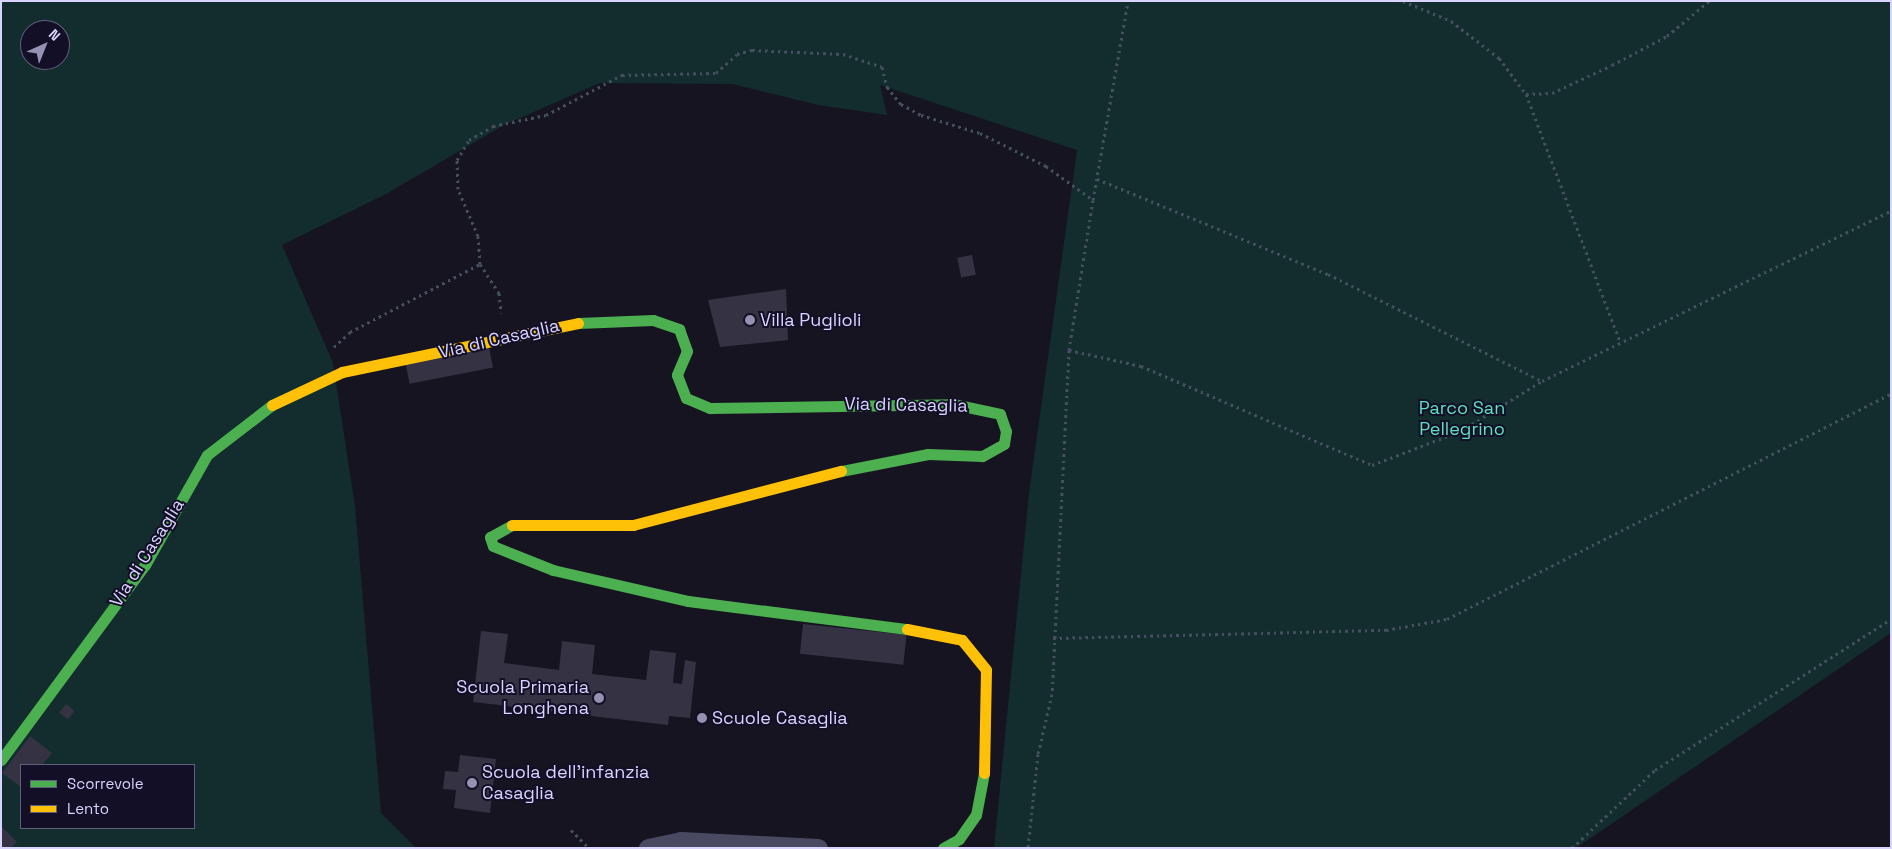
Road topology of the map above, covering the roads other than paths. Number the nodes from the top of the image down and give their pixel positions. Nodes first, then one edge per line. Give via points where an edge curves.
1 (1, 760) edge
2 (648, 848) edge
3 (818, 848) edge
4 (943, 848) edge

1 - 4 street, Via di Casaglia via 37,717 145,565 207,455 286,395 342,372 571,323 652,320 679,329 687,351 677,375 686,398 710,408 953,404 1000,414 1006,431 1004,444 982,456 928,454 835,472 633,525 514,525 498,529 490,537 493,546 553,570 688,601 874,622 962,640 986,670 984,788 970,823 959,839
2 - 3 street via 681,841

